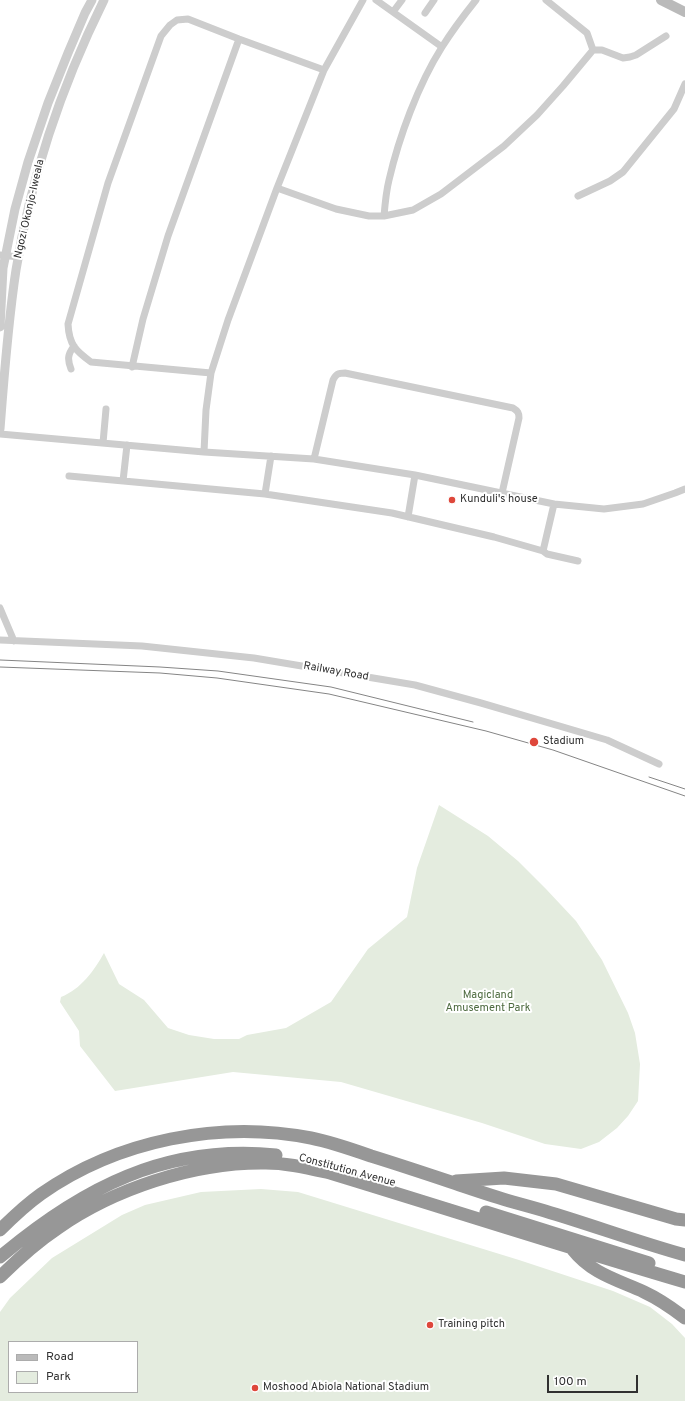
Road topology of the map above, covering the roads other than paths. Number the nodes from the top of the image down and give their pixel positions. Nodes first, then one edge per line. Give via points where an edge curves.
1 (92, 0) edge
2 (104, 0) edge
3 (363, 0) edge
4 (376, 0) edge
5 (402, 0) edge
6 (434, 0) edge
7 (476, 0) edge
8 (546, 0) edge
9 (661, 0) edge
10 (393, 12) junction
11 (685, 12) edge
12 (425, 13) dead end
13 (666, 36) dead end
14 (239, 39) junction
15 (442, 48) junction
16 (593, 50) junction
17 (324, 70) junction
18 (685, 84) edge
19 (276, 188) junction
20 (578, 196) dead end
21 (384, 216) junction
22 (3, 256) edge
23 (19, 257) junction
24 (1, 268) edge
25 (16, 269) junction
26 (0, 327) edge
27 (74, 346) junction
28 (132, 367) junction
29 (71, 369) dead end
30 (211, 373) junction
31 (106, 409) dead end
32 (0, 429) edge
33 (0, 434) edge
34 (103, 443) junction
35 (127, 445) junction
36 (204, 452) junction
37 (271, 456) junction
38 (314, 459) junction
39 (415, 475) junction
40 (69, 476) dead end
41 (123, 481) junction
42 (685, 489) edge
43 (502, 492) junction
44 (265, 494) junction
45 (554, 504) junction
46 (408, 518) junction
47 (543, 551) junction
48 (578, 561) dead end
49 (0, 608) edge
50 (0, 640) edge
51 (14, 641) junction
52 (659, 764) dead end
53 (160, 1164) junction
54 (226, 1164) junction
55 (451, 1182) junction
56 (85, 1210) junction
57 (685, 1220) edge
58 (42, 1225) junction
59 (0, 1230) edge
60 (540, 1234) junction
61 (568, 1244) junction
62 (685, 1255) edge
63 (1, 1257) edge
64 (685, 1274) edge
65 (0, 1277) edge
66 (685, 1282) edge
67 (685, 1318) edge

1 - 22 street, Ngozi Okonjo-Iweala via 70,46 48,103 28,162
2 - 23 street, Ngozi Okonjo-Iweala via 90,26 52,124 27,214
3 - 17 street
4 - 10 street
5 - 10 street
6 - 12 street
7 - 15 street
8 - 16 street via 587,33
9 - 11 main road
10 - 15 street
13 - 16 street via 630,57 623,58 602,50
14 - 17 street
14 - 27 street via 188,19 177,20 161,36 108,183 84,265 68,324 68,333
14 - 28 street via 168,236 143,319
15 - 21 street via 429,70 399,145 389,182
16 - 21 street via 537,115 493,155 426,204 414,210
17 - 19 street
18 - 20 street via 674,109 623,172
19 - 21 street via 336,209 369,216
19 - 30 street
22 - 23 street
22 - 24 street, Ngozi Okonjo-Iweala
23 - 25 street, Ngozi Okonjo-Iweala
24 - 25 street
24 - 26 street, Ngozi Okonjo-Iweala
25 - 32 street, Ngozi Okonjo-Iweala
27 - 28 street via 77,352 91,362
27 - 29 street via 68,354
28 - 30 street
30 - 36 street
31 - 34 street
33 - 34 street
34 - 35 street
35 - 36 street
35 - 41 street
36 - 37 street
37 - 38 street
37 - 44 street
38 - 39 street
38 - 43 street via 333,380 335,375 345,373 518,411 519,418
39 - 43 street
39 - 46 street
40 - 41 street
41 - 44 street
42 - 45 street via 643,504 604,509
43 - 45 street
44 - 46 street via 392,513
45 - 47 street
46 - 47 street
47 - 48 street
49 - 51 street
50 - 51 street, Railway Road
51 - 52 street, Railway Road via 142,646 254,658 415,685 592,735
53 - 54 highway
53 - 58 highway, Constitution Avenue via 92,1192
53 - 60 highway, Constitution Avenue via 226,1153 292,1157 373,1177
54 - 56 highway via 178,1174
54 - 60 highway via 263,1162 330,1173
55 - 57 highway via 504,1178 556,1184
55 - 59 highway, Constitution Avenue via 311,1138 245,1132 208,1133 132,1149 100,1161 69,1176 41,1194
55 - 62 highway, Constitution Avenue
56 - 58 highway
56 - 65 highway via 22,1255
58 - 63 highway, Constitution Avenue
60 - 61 highway, Constitution Avenue
61 - 64 highway, Constitution Avenue
61 - 66 highway
61 - 67 highway via 596,1271 654,1297

